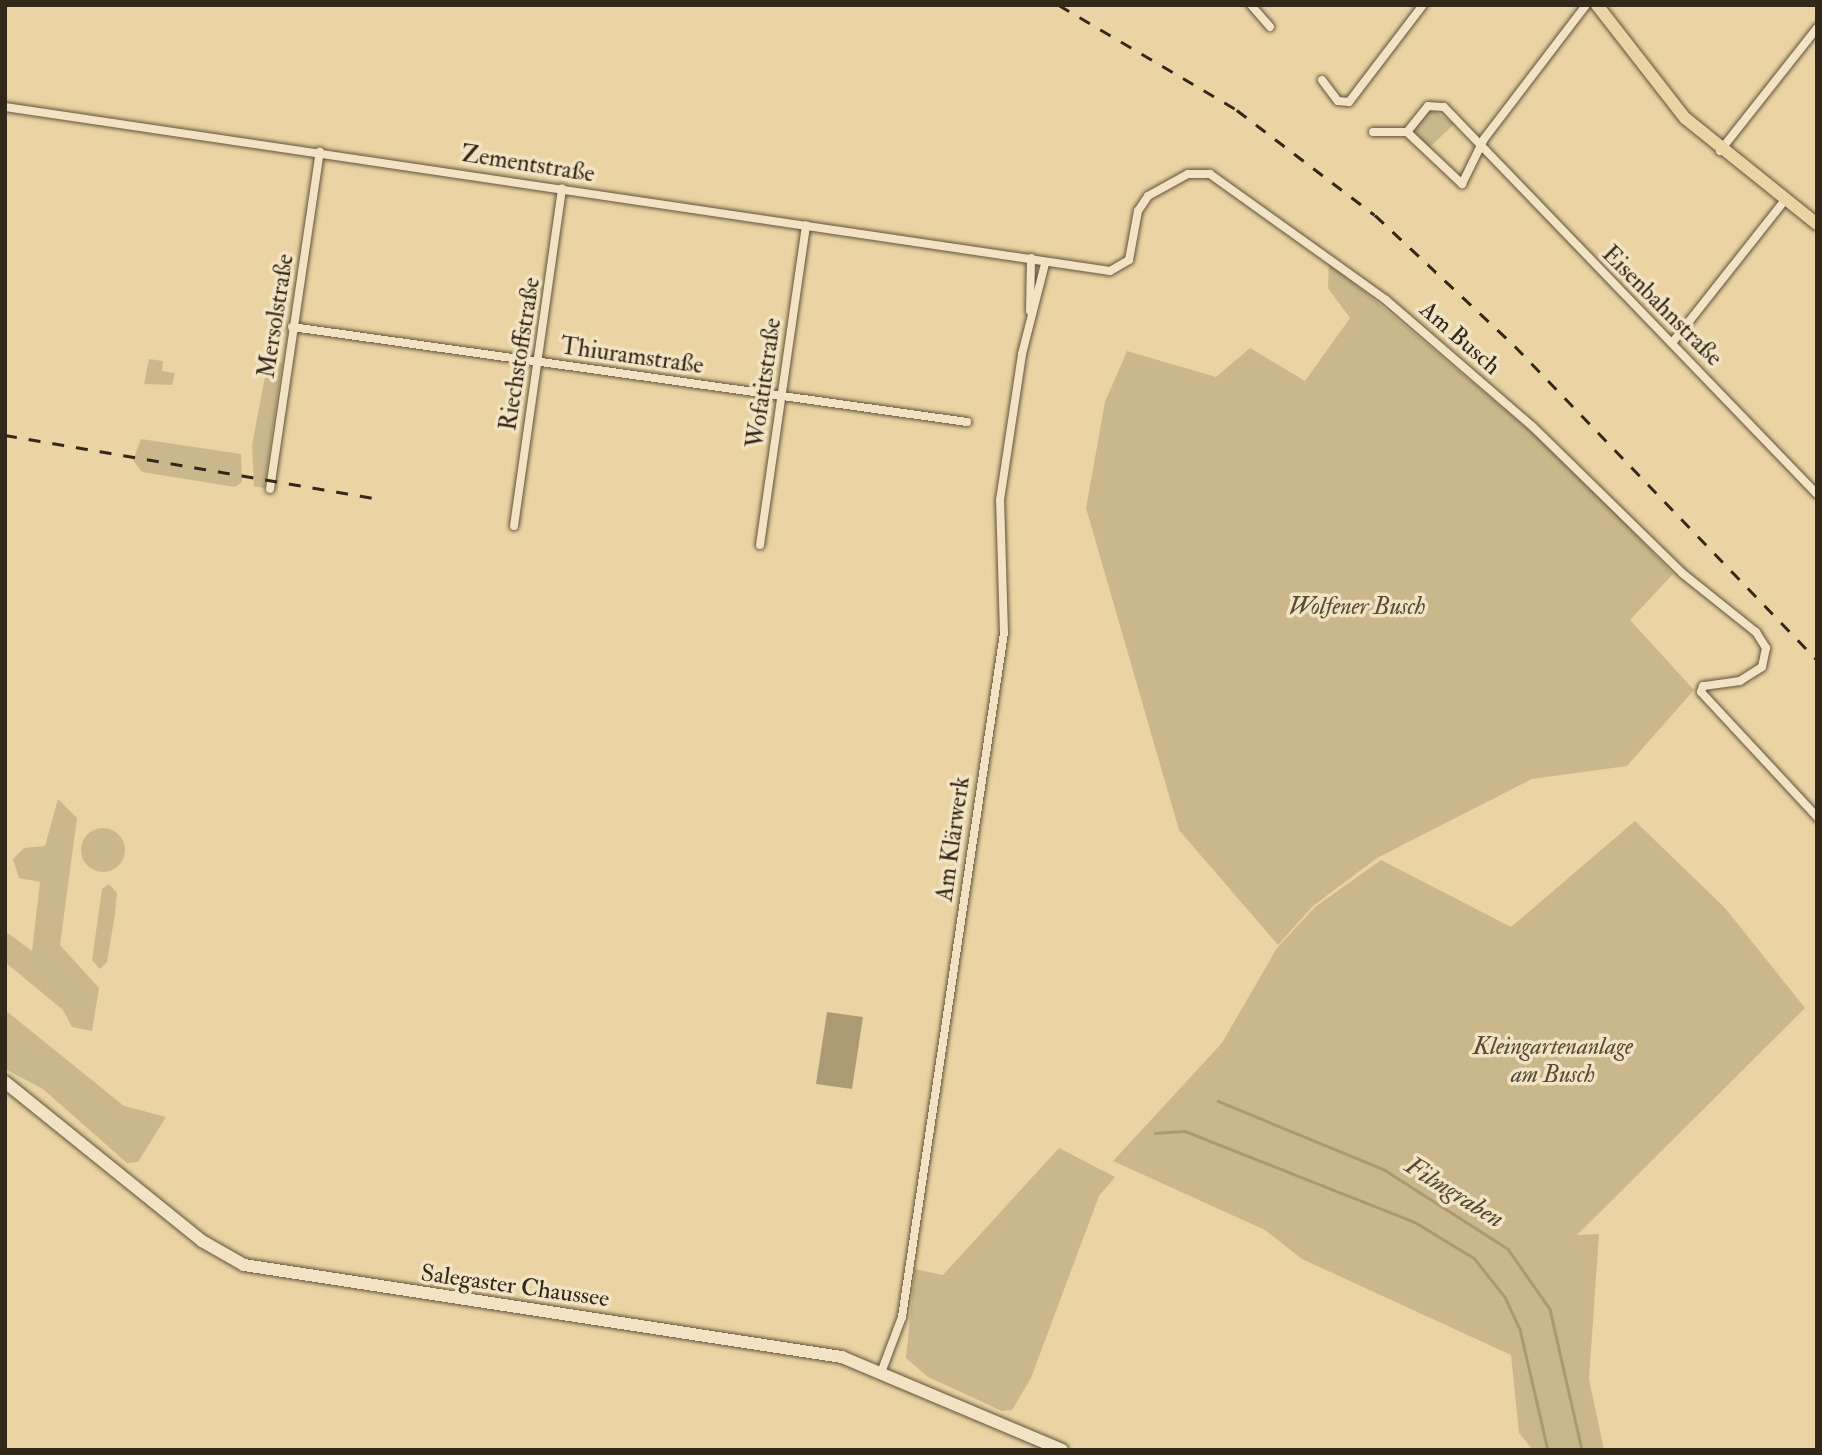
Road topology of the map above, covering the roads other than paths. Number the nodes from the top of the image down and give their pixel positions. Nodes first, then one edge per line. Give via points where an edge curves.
1 (1251, 5) edge
2 (1423, 5) edge
3 (1586, 5) edge
4 (1597, 5) edge
5 (1270, 27) dead end
6 (1817, 28) edge
7 (1322, 80) dead end
8 (5, 107) edge
9 (1373, 132) dead end
10 (1407, 132) junction
11 (1480, 146) junction
12 (1720, 151) junction
13 (320, 152) junction
14 (562, 188) junction
15 (1784, 201) junction
16 (1817, 224) edge
17 (806, 225) junction
18 (1031, 258) junction
19 (1045, 264) junction
20 (1030, 311) junction
21 (292, 327) junction
22 (1672, 343) junction
23 (539, 362) junction
24 (782, 396) junction
25 (967, 422) dead end
26 (270, 488) dead end
27 (1817, 494) edge
28 (514, 526) dead end
29 (760, 545) dead end
30 (1817, 817) edge
31 (5, 1082) edge
32 (882, 1370) junction
33 (1062, 1450) edge

1 - 5 street
2 - 7 street via 1353,98 1341,102
3 - 11 street
4 - 12 main road via 1657,87
6 - 12 street
8 - 13 street, Zementstraße
9 - 10 street
10 - 11 street, Eisenbahnstraße via 1428,106 1439,104
10 - 11 street via 1462,184
11 - 22 street, Eisenbahnstraße
12 - 15 main road
13 - 14 street, Zementstraße
13 - 21 street, Mersolstraße
14 - 17 street, Zementstraße
14 - 23 street, Riechstoffstraße
15 - 16 main road
15 - 22 street
17 - 18 street, Zementstraße
17 - 24 street, Wofatitstraße
18 - 19 street, Zementstraße
18 - 20 street, Am Klärwerk
19 - 20 street, Am Klärwerk
19 - 30 street, Am Busch via 1124,268 1144,201 1194,173 1210,174 1260,205 1386,300 1532,426 1682,573 1756,632 1766,648 1762,667 1740,681 1701,689
20 - 32 street, Am Klärwerk via 999,509 1006,620 902,1317
21 - 23 street, Thiuramstraße
21 - 26 street, Mersolstraße
22 - 27 street, Eisenbahnstraße
23 - 24 street, Thiuramstraße
23 - 28 street, Riechstoffstraße
24 - 25 street, Thiuramstraße
24 - 29 street, Wofatitstraße
31 - 32 main road, Salegaster Chaussee via 202,1241 252,1267 814,1352
32 - 33 main road, Salegaster Chaussee

